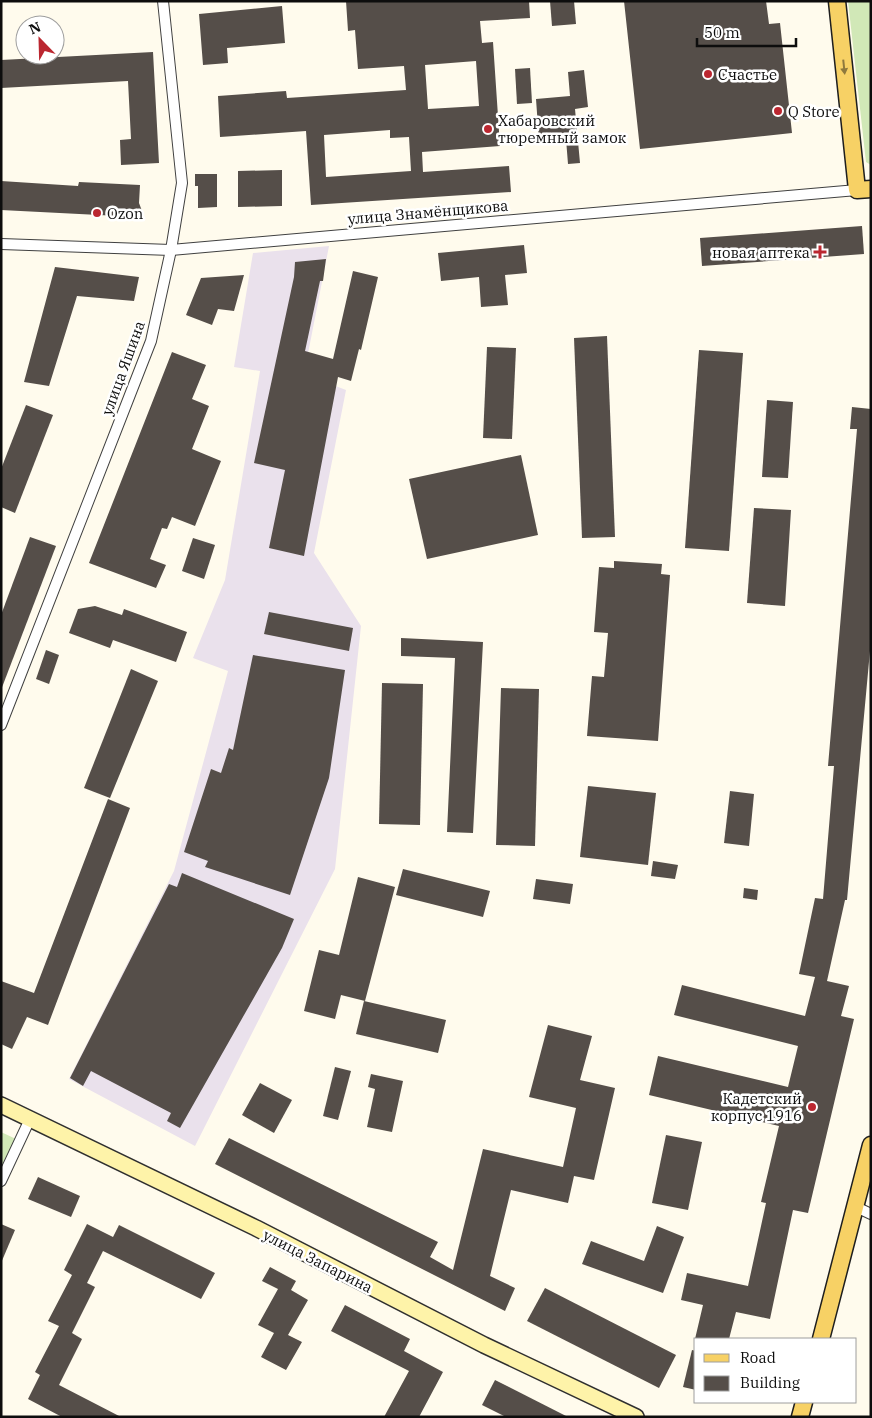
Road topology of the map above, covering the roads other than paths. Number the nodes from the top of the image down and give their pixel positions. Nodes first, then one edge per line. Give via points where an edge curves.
1 (163, 1) edge
2 (837, 1) edge
3 (864, 189) edge
4 (1, 244) edge
5 (171, 250) junction
6 (1, 725) edge
7 (1, 1105) edge
8 (30, 1119) junction
9 (871, 1145) edge
10 (1, 1181) edge
11 (863, 1210) edge
12 (821, 1338) edge
13 (804, 1403) edge
14 (636, 1417) edge
15 (800, 1417) edge

1 - 5 street, улица Яшина via 182,183
2 -> 3 main road
3 - 5 street, улица Знамёнщикова
4 - 5 street, улица Знамёнщикова
5 - 6 street, улица Яшина via 151,341
7 - 8 street, улица Запарина
8 - 10 street
8 - 14 street, улица Запарина
9 - 11 main road
11 - 12 main road
13 - 15 main road

